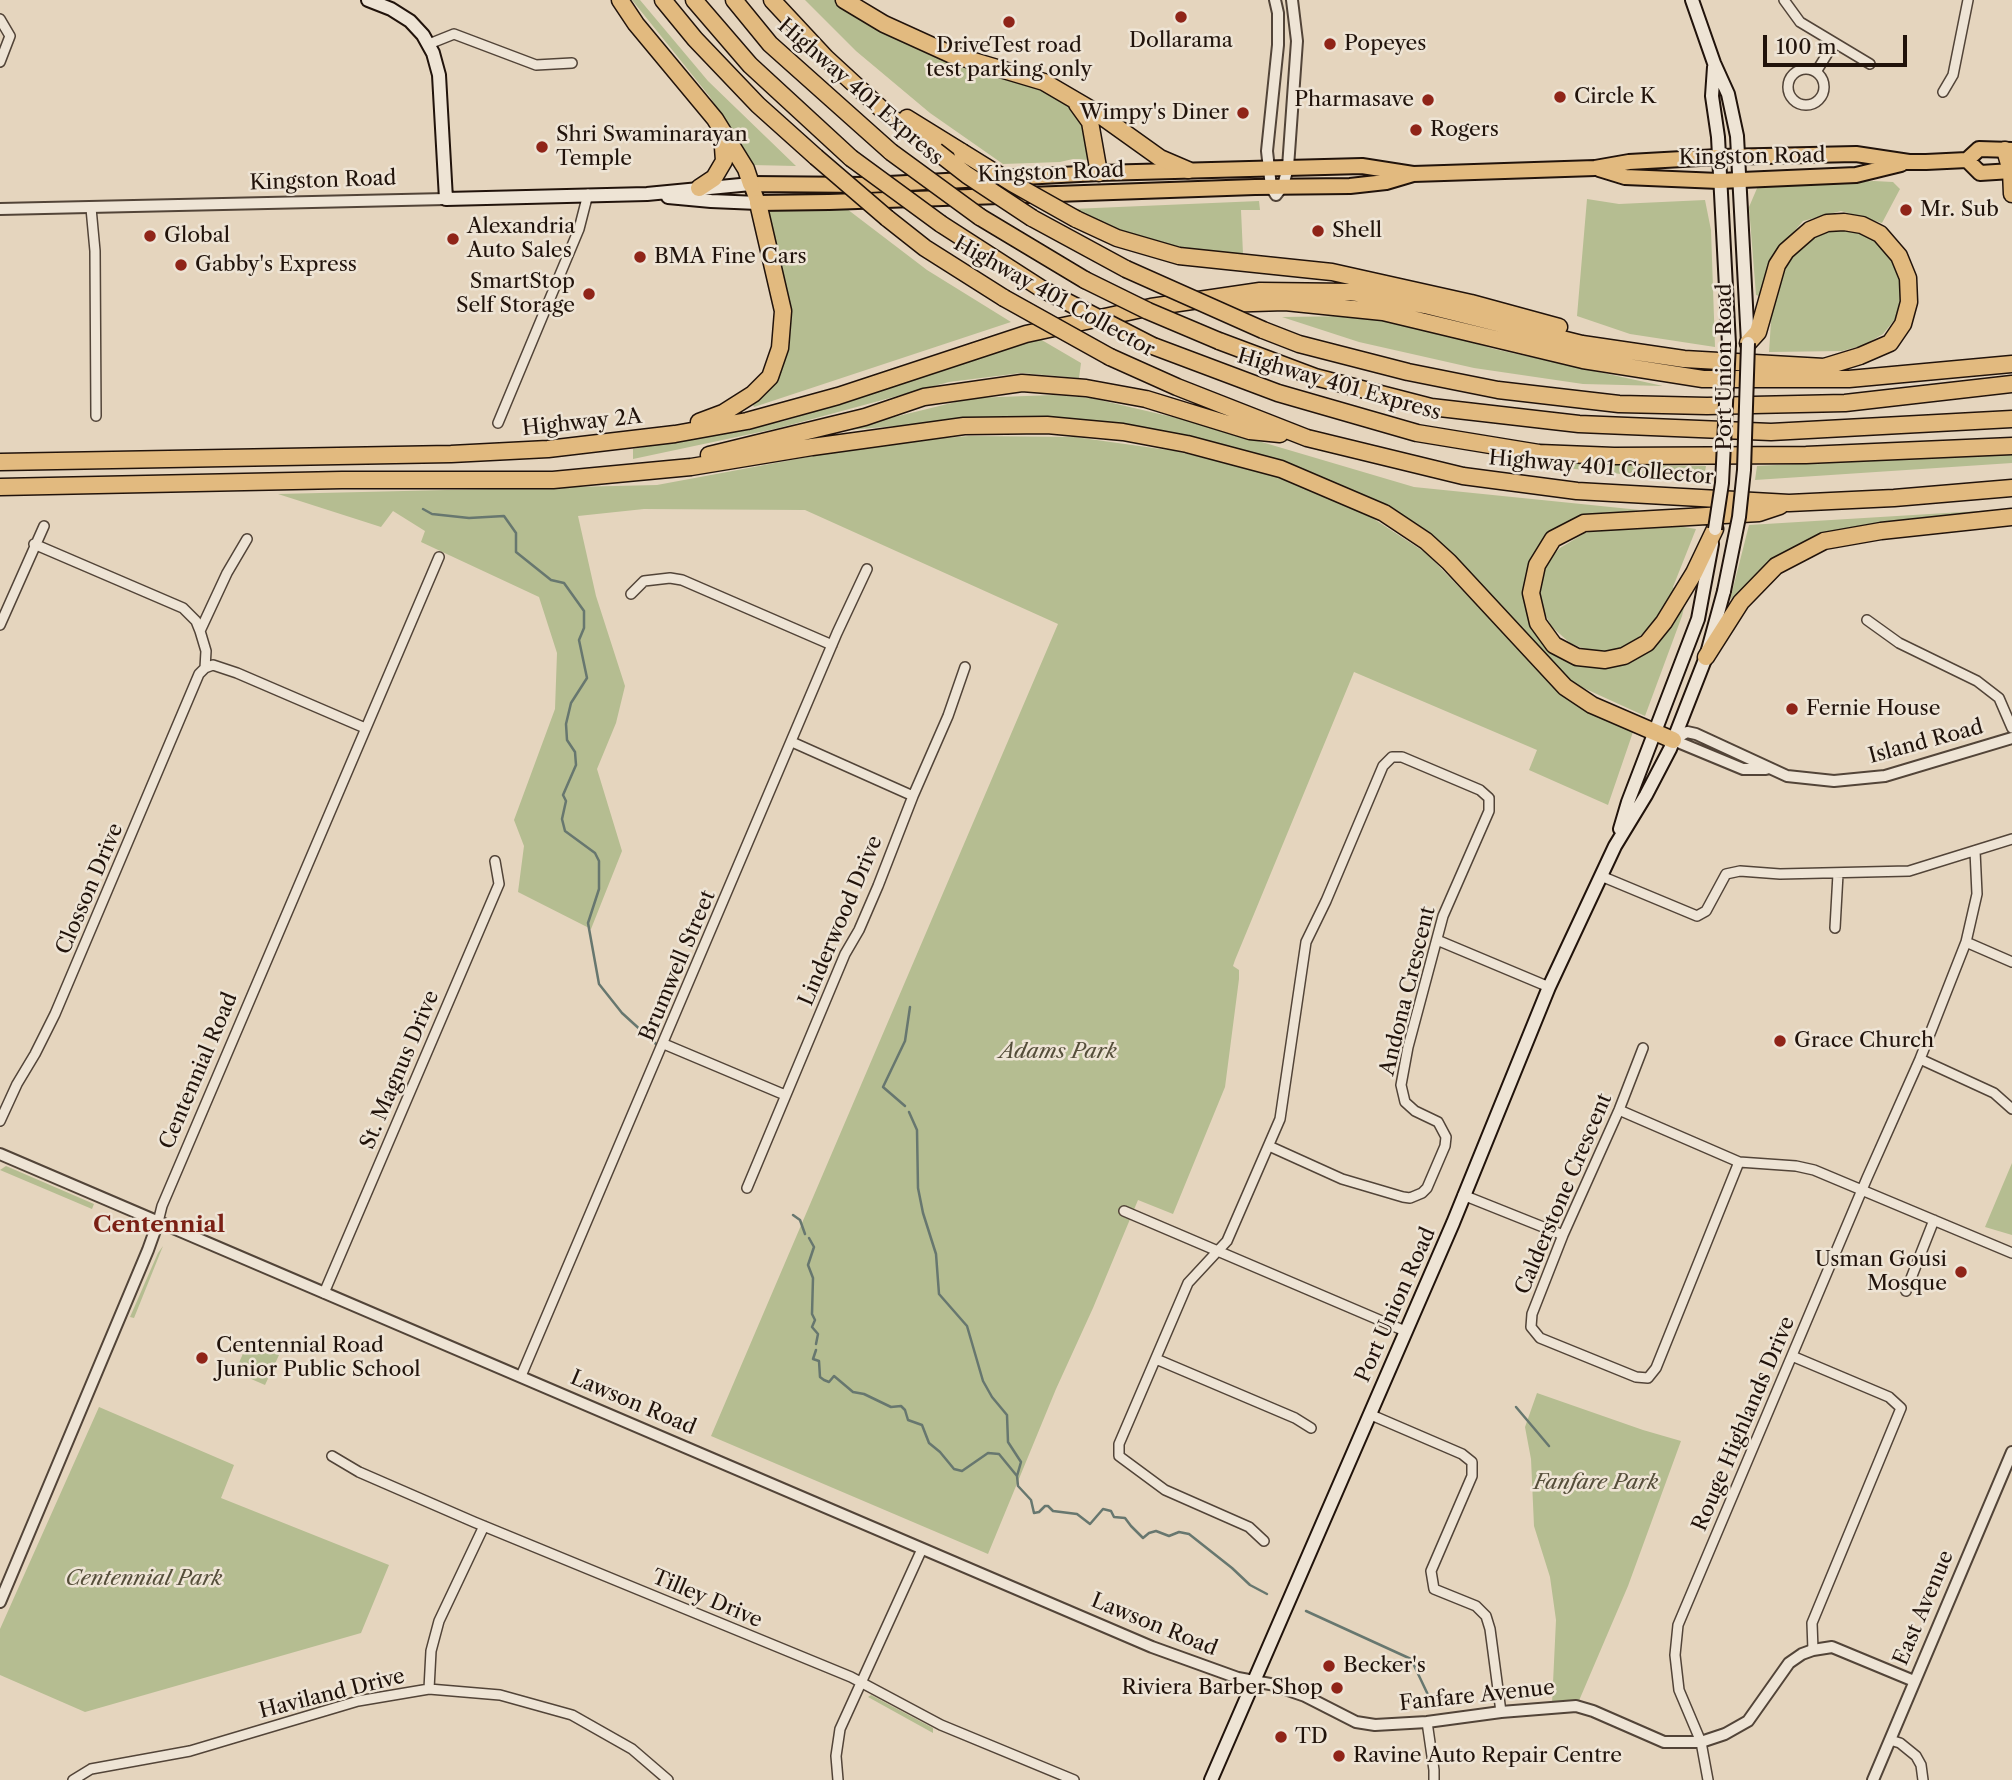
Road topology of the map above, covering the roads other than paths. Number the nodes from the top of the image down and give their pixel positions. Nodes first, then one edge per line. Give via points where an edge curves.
1 (368, 0) edge
2 (620, 0) edge
3 (663, 0) edge
4 (694, 0) edge
5 (734, 0) edge
6 (772, 0) edge
7 (844, 0) edge
8 (1275, 0) edge
9 (1292, 0) edge
10 (1692, 0) edge
11 (1784, 0) edge
12 (1968, 0) edge
13 (0, 19) edge
14 (1834, 43) junction
15 (429, 44) junction
16 (826, 58) junction
17 (0, 62) edge
18 (572, 63) dead end
19 (1714, 63) junction
20 (1870, 64) dead end
21 (1816, 72) junction
22 (1942, 92) dead end
23 (1073, 99) junction
24 (715, 119) junction
25 (2009, 150) edge
26 (1738, 156) junction
27 (1718, 157) junction
28 (1967, 160) junction
29 (1909, 162) junction
30 (1288, 167) junction
31 (1268, 168) junction
32 (1595, 168) junction
33 (1188, 170) junction
34 (2012, 171) edge
35 (1099, 173) junction
36 (1413, 174) junction
37 (1738, 180) junction
38 (1719, 181) junction
39 (751, 184) junction
40 (1277, 186) junction
41 (699, 188) junction
42 (1101, 193) junction
43 (588, 194) junction
44 (647, 194) junction
45 (2012, 194) edge
46 (446, 199) junction
47 (758, 203) junction
48 (91, 208) junction
49 (0, 209) edge
50 (1151, 307) junction
51 (1748, 344) junction
52 (1684, 359) junction
53 (2012, 363) edge
54 (2012, 384) edge
55 (96, 416) dead end
56 (2012, 419) edge
57 (498, 423) dead end
58 (643, 438) junction
59 (1307, 438) junction
60 (2012, 446) edge
61 (0, 462) edge
62 (553, 480) junction
63 (0, 487) edge
64 (2012, 488) edge
65 (1789, 503) junction
66 (2012, 517) edge
67 (44, 526) dead end
68 (1715, 529) junction
69 (247, 538) dead end
70 (34, 544) junction
71 (439, 557) dead end
72 (867, 569) dead end
73 (631, 594) dead end
74 (1867, 620) dead end
75 (0, 625) edge
76 (200, 631) junction
77 (832, 645) junction
78 (1706, 657) junction
79 (965, 667) dead end
80 (205, 668) junction
81 (365, 728) junction
82 (2012, 728) edge
83 (1655, 734) junction
84 (2012, 738) edge
85 (1674, 740) junction
86 (792, 742) junction
87 (913, 796) junction
88 (2012, 839) edge
89 (1615, 846) junction
90 (1975, 851) junction
91 (495, 860) dead end
92 (1838, 874) junction
93 (1601, 876) junction
94 (1835, 928) dead end
95 (1437, 940) junction
96 (1966, 942) junction
97 (2012, 962) edge
98 (1549, 987) junction
99 (664, 1044) junction
100 (1643, 1048) dead end
101 (1920, 1059) junction
102 (785, 1095) junction
103 (2012, 1109) edge
104 (1619, 1110) junction
105 (0, 1121) edge
106 (1269, 1146) junction
107 (0, 1154) edge
108 (1739, 1161) junction
109 (747, 1188) dead end
110 (1862, 1190) junction
111 (1463, 1195) junction
112 (1124, 1211) dead end
113 (1934, 1220) junction
114 (158, 1222) junction
115 (1563, 1236) junction
116 (1218, 1251) junction
117 (2012, 1253) edge
118 (1906, 1291) dead end
119 (324, 1293) junction
120 (1405, 1331) junction
121 (1792, 1356) junction
122 (1156, 1359) junction
123 (521, 1376) junction
124 (1369, 1414) junction
125 (1311, 1428) dead end
126 (2012, 1452) edge
127 (332, 1456) dead end
128 (484, 1526) junction
129 (1264, 1541) dead end
130 (922, 1549) junction
131 (0, 1602) edge
132 (1813, 1650) junction
133 (1253, 1680) junction
134 (1914, 1681) junction
135 (861, 1682) junction
136 (429, 1689) junction
137 (1501, 1712) junction
138 (1427, 1722) junction
139 (1890, 1740) junction
140 (1700, 1742) junction
141 (73, 1780) edge
142 (668, 1780) edge
143 (838, 1780) edge
144 (1074, 1780) edge
145 (1210, 1780) edge
146 (1434, 1780) edge
147 (1708, 1780) edge
148 (1873, 1780) edge
149 (1923, 1780) edge

1 - 15 main road via 401,15
2 - 24 highway
3 - 59 highway, Highway 401 Collector, bridge via 758,105 925,248 1111,357
4 - 60 highway, Highway 401 Express, bridge via 750,65 852,158 941,224 1042,289 1153,346 1278,393 1404,429 1539,453 1806,456
5 - 56 highway, Highway 401 Express, bridge via 770,44 891,152 980,217 1085,281 1219,341 1315,377 1431,407 1579,424 1770,432
6 - 16 highway
7 - 23 highway via 950,54 1044,82
8 - 31 street via 1278,44
9 - 30 street via 1297,41
10 - 19 main road, Port Union Road
11 - 14 street via 1800,22
12 - 22 street via 1953,75
13 - 17 street via 10,36
14 - 20 street
14 - 21 street
15 - 18 street via 454,34 536,65
15 - 46 main road via 439,75
16 - 52 highway, bridge via 901,114 1012,183 1117,237 1179,256 1332,272
16 - 54 highway, bridge via 888,115 1032,218 1126,269 1299,344 1498,390 1619,404 1845,403
19 - 26 main road, Port Union Road via 1728,94
19 - 27 main road, Port Union Road
21 - 21 street via 1805,69 1790,78 1788,90 1799,104 1810,105 1820,99 1824,88
23 - 33 highway via 1160,158
23 - 35 highway via 1090,122
24 - 39 highway
24 - 41 highway via 724,161 714,178
25 - 28 main road, Kingston Road via 1979,149
25 - 34 highway
26 - 27 main road, Kingston Road
26 - 29 main road, Kingston Road via 1856,154
26 - 37 main road, Port Union Road
27 - 32 main road, Kingston Road
27 - 38 main road, Port Union Road
28 - 29 main road, Kingston Road
28 - 34 main road, Kingston Road via 1980,173
29 - 37 main road, Kingston Road via 1856,175
30 - 31 main road, Kingston Road
30 - 36 main road, Kingston Road via 1362,166
30 - 40 street
31 - 33 main road, Kingston Road
31 - 40 street
32 - 36 main road, Kingston Road
32 - 38 main road, Kingston Road via 1625,177
33 - 35 main road, Kingston Road
34 - 45 highway
35 - 39 main road, Kingston Road via 869,185
35 - 42 main road
36 - 40 main road, Kingston Road via 1350,186
37 - 38 main road, Kingston Road
37 - 51 main road, Port Union Road
38 - 68 main road, Port Union Road, bridge via 1728,344 1722,483
39 - 41 main road, Kingston Road
39 - 47 main road
40 - 42 main road, Kingston Road
41 - 44 main road, Kingston Road
42 - 47 main road, Kingston Road
43 - 44 main road, Kingston Road
43 - 46 main road, Kingston Road
43 - 57 street via 579,229
44 - 47 main road, Kingston Road
46 - 48 street, Kingston Road
47 - 58 highway via 783,311 780,348 770,377 723,413
48 - 49 street, Kingston Road
48 - 55 street
50 - 52 highway via 1260,291 1352,292 1582,344
50 - 53 highway via 1285,302 1383,312 1583,360 1703,379 1849,379
50 - 58 highway, Highway 2A via 1026,334 747,421
51 - 52 highway via 1758,332 1777,265 1810,230 1836,223 1862,225 1880,234 1899,256 1908,278 1909,302 1903,324 1890,343 1824,367
51 - 78 main road, Port Union Road, bridge via 1739,517
58 - 61 highway, Highway 2A via 451,454
59 - 62 highway via 1250,431 1146,399 1022,383 924,397 681,462
59 - 65 highway, Highway 401 Collector via 1501,481 1577,491
62 - 63 highway
62 - 83 highway via 691,467 964,426 1047,425 1187,444 1281,469 1384,513 1449,562 1565,687
64 - 65 highway, Highway 401 Collector
65 - 68 highway via 1759,513 1584,523 1553,539 1537,565 1531,593 1538,623 1554,645 1577,657 1605,660 1624,656 1647,643 1675,607
66 - 78 highway via 1824,541 1776,566 1741,602
67 - 70 street
68 - 83 main road, Port Union Road via 1698,619
69 - 76 street
70 - 75 street
70 - 76 street via 183,608
71 - 81 street, Centennial Road
72 - 77 street, Brumwell Street
73 - 77 street via 644,581 682,580
74 - 82 street, Island Road via 1899,643 1977,681 1999,698
76 - 80 street
77 - 86 street, Brumwell Street
78 - 85 main road, Port Union Road
79 - 87 street, Linderwood Drive
80 - 81 street via 213,665 237,673
80 - 105 street, Closson Drive via 55,1014
81 - 114 street, Centennial Road
83 - 85 highway
83 - 89 main road, Port Union Road
84 - 85 street, Island Road via 1885,776 1834,781 1743,769
85 - 89 main road, Port Union Road
86 - 87 street
86 - 99 street, Brumwell Street
87 - 102 street, Linderwood Drive
88 - 90 street
89 - 93 main road, Port Union Road
90 - 92 street via 1909,871
90 - 96 street, Rouge Highlands Drive via 1977,894
91 - 119 street, St. Magnus Drive via 499,884
92 - 93 street via 1726,874 1706,911 1697,916
92 - 94 street
93 - 98 main road, Port Union Road
95 - 98 street
95 - 106 street, Andona Crescent via 1401,1086 1405,1102 1438,1122 1446,1137 1427,1188 1403,1197 1342,1179
95 - 106 street, Andona Crescent via 1489,811 1489,798 1402,757 1392,757 1383,766 1306,942 1282,1114
96 - 97 street
96 - 101 street, Rouge Highlands Drive
98 - 111 main road, Port Union Road
99 - 102 street
99 - 123 street, Brumwell Street
100 - 104 street, Calderstone Crescent
101 - 103 street via 1994,1093
101 - 110 street, Rouge Highlands Drive
102 - 109 street, Linderwood Drive
104 - 108 street
104 - 115 street, Calderstone Crescent
106 - 116 street, Andona Crescent via 1227,1241
107 - 114 street, Lawson Road
108 - 110 street via 1814,1170
108 - 115 street, Calderstone Crescent via 1648,1378 1540,1338 1531,1327
110 - 113 street
110 - 121 street, Rouge Highlands Drive
111 - 115 street
111 - 120 main road, Port Union Road
112 - 116 street
113 - 117 street
113 - 118 street
114 - 119 street, Lawson Road
114 - 131 street, Centennial Road
116 - 120 street
116 - 122 street, Andona Crescent via 1188,1283
119 - 123 street, Lawson Road
120 - 124 main road, Port Union Road
121 - 132 street via 1889,1397 1901,1408 1812,1623
121 - 140 street, Rouge Highlands Drive via 1678,1625 1679,1690
122 - 125 street
122 - 129 street, Andona Crescent via 1119,1444 1119,1456 1165,1490 1250,1527
123 - 130 street, Lawson Road
124 - 133 main road, Port Union Road
124 - 137 street via 1472,1462 1472,1476 1430,1571 1434,1589 1476,1606 1486,1616
126 - 134 street, East Avenue
127 - 128 street, Tilley Drive
128 - 135 street, Tilley Drive
128 - 136 street via 439,1621 431,1651
130 - 133 street, Lawson Road via 1152,1647
130 - 135 street
132 - 134 street via 1832,1647
132 - 140 street, Fanfare Avenue via 1789,1663 1748,1721
133 - 138 street, Fanfare Avenue via 1305,1696 1356,1722
133 - 145 main road, Port Union Road
134 - 139 street, East Avenue
135 - 143 street via 838,1738
135 - 144 street, Tilley Drive via 942,1726
136 - 141 street, Haviland Drive via 359,1701 190,1751 91,1769
136 - 142 street, Haviland Drive via 500,1695 572,1715 632,1749
137 - 138 street, Fanfare Avenue
137 - 140 street, Fanfare Avenue via 1576,1706 1664,1742
138 - 146 street
139 - 148 street, East Avenue
139 - 149 street via 1916,1756
140 - 147 street, Rouge Highlands Drive

